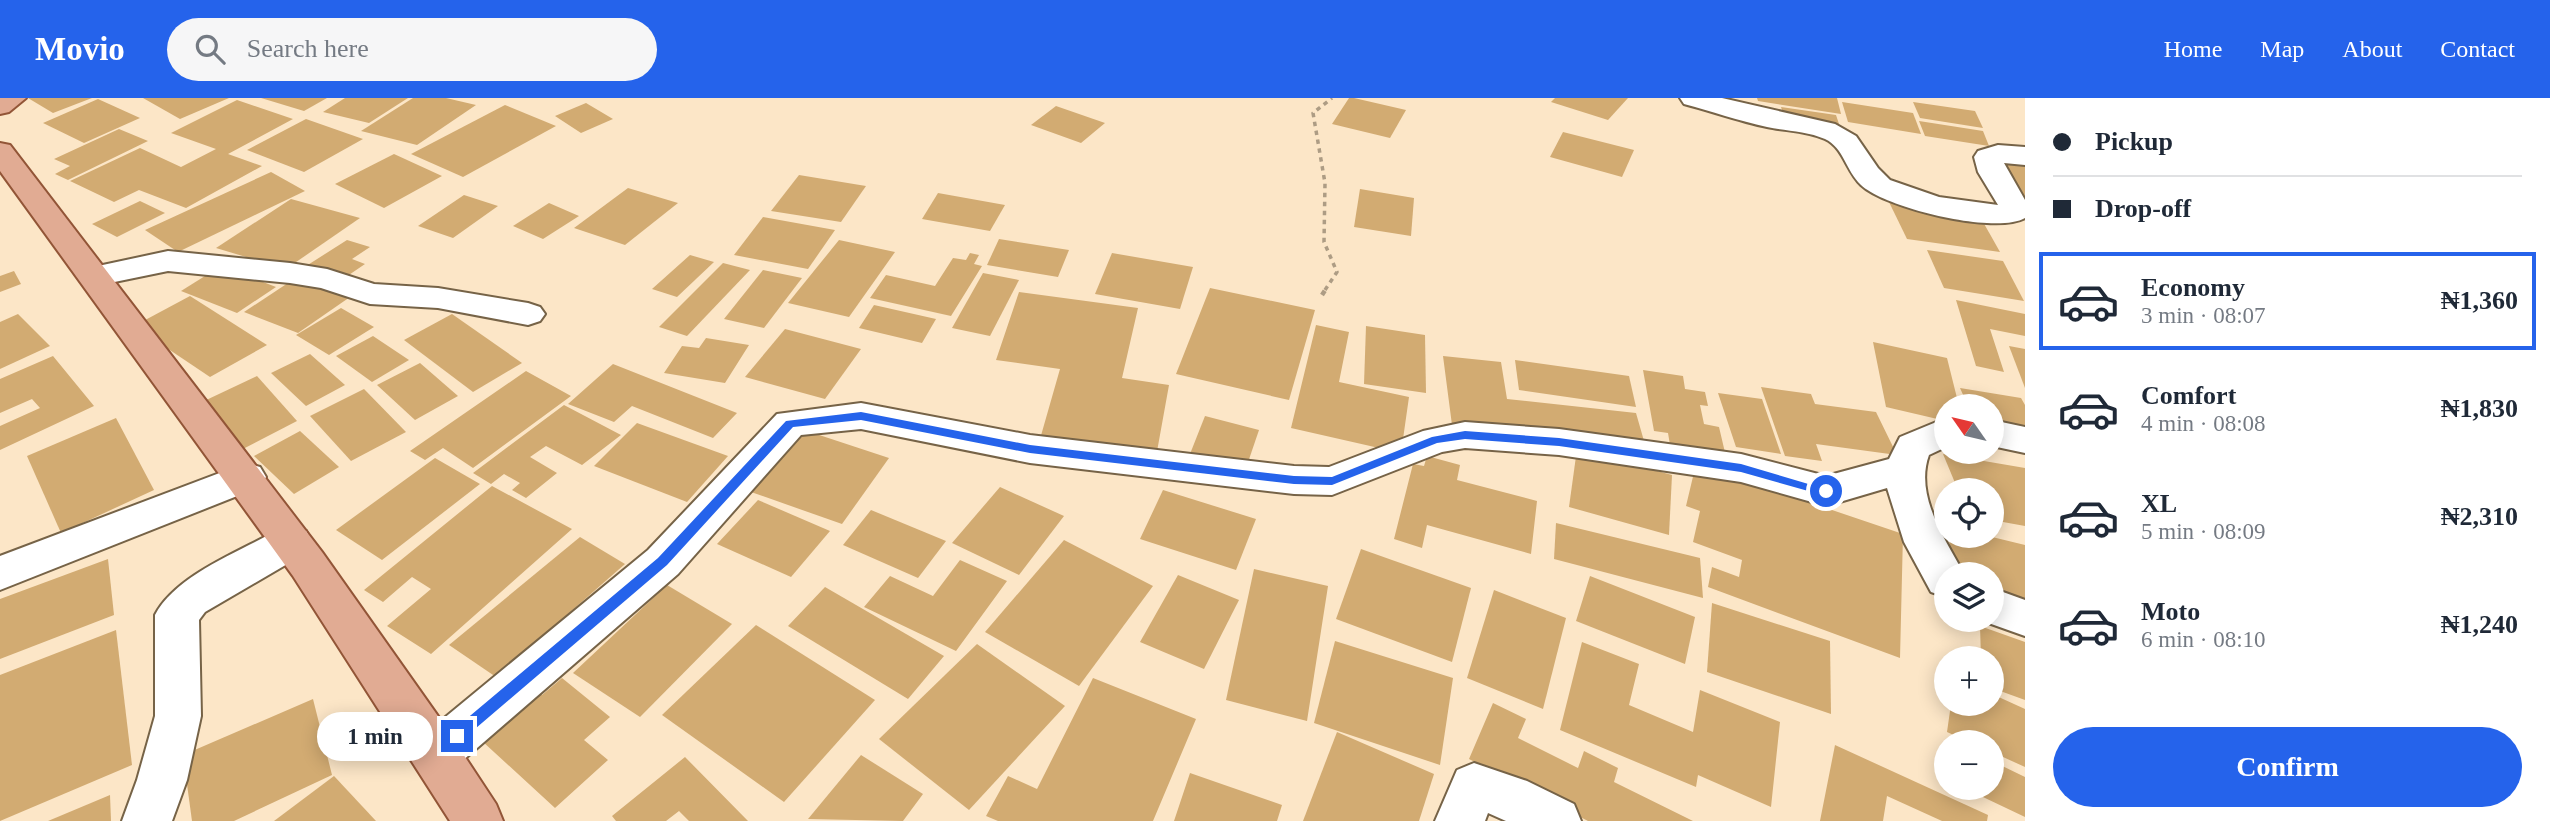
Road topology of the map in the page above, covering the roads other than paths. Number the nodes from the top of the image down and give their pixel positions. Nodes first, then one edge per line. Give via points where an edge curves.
1 (13, 98) edge
2 (1693, 98) edge
3 (0, 106) edge
4 (0, 151) edge
5 (2025, 156) edge
6 (95, 276) junction
7 (528, 314) dead end
8 (2004, 436) edge
9 (1934, 437) edge
10 (2025, 440) edge
11 (1905, 469) junction
12 (246, 477) junction
13 (292, 542) junction
14 (1934, 563) edge
15 (0, 573) edge
16 (2004, 610) edge
17 (2025, 618) edge
18 (437, 753) junction
19 (147, 821) edge
20 (478, 821) edge
21 (1460, 821) edge
22 (1556, 821) edge

1 - 3 main road
2 - 5 street via 1832,132 1852,145 1870,178 1882,188 1990,214 2013,213 2014,206 1988,157
4 - 6 main road
6 - 7 street via 168,261 290,273 327,279 370,294 438,298
6 - 12 main road
8 - 10 street
9 - 11 street via 1913,447
11 - 14 street via 1907,489
11 - 18 street via 1826,491 1741,468 1559,442 1465,435 1436,439 1332,481 1294,480 1030,449 861,416 790,424 663,562
12 - 13 main road
12 - 15 street
13 - 18 main road
13 - 19 street via 190,600 177,615 177,716
16 - 17 street
18 - 20 main road
21 - 22 street via 1474,786 1509,797

